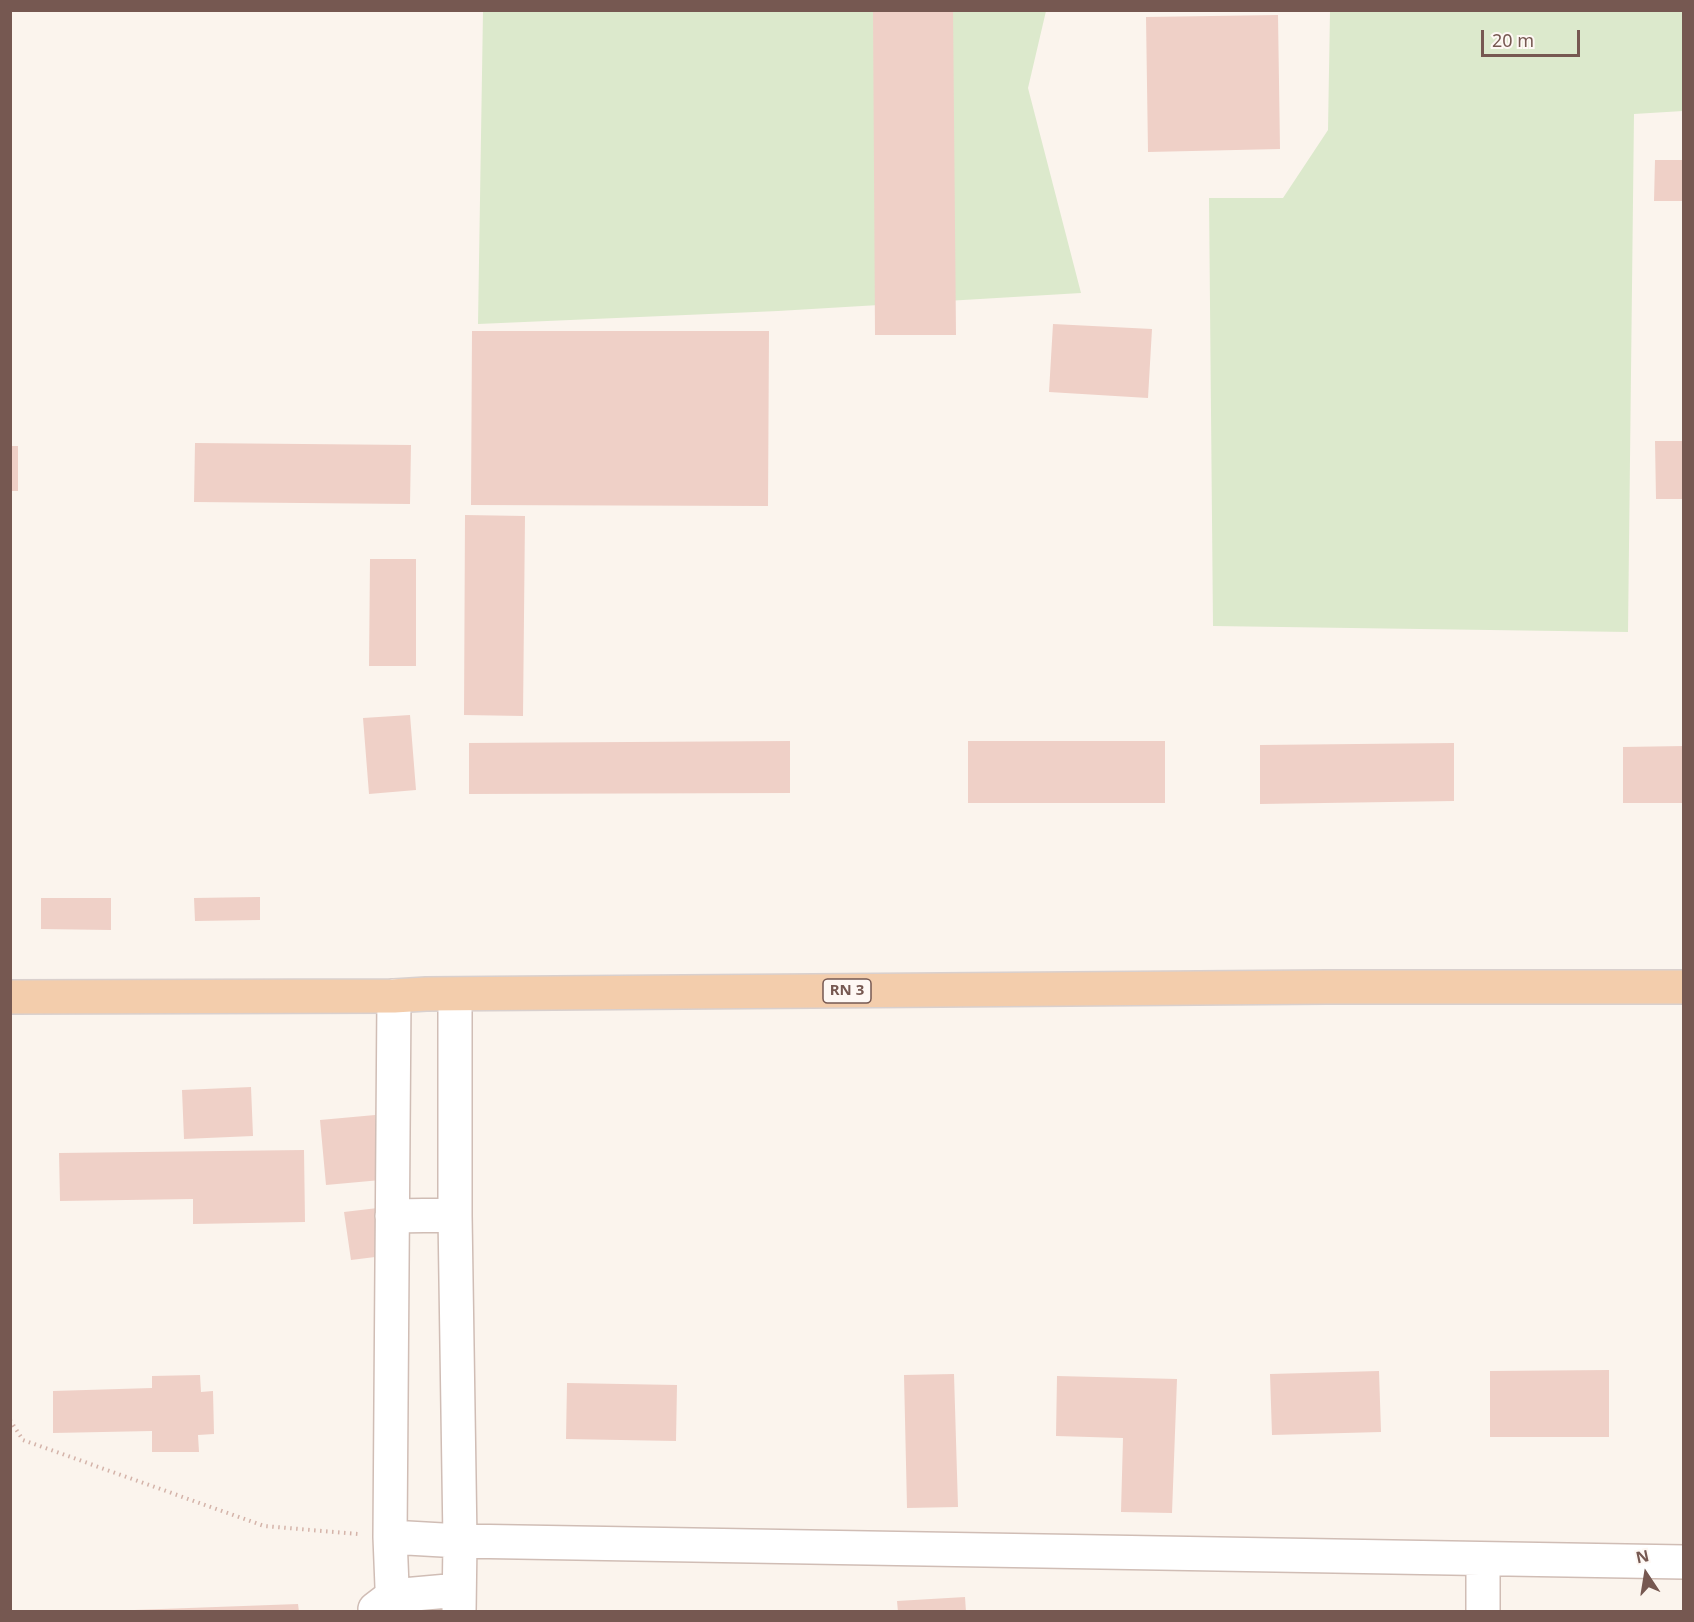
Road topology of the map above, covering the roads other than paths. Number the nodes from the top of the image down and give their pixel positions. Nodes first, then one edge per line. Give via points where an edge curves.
1 (1683, 987) edge
2 (454, 995) junction
3 (394, 996) junction
4 (10, 997) edge
5 (455, 1215) junction
6 (392, 1216) junction
7 (390, 1537) junction
8 (460, 1541) junction
9 (1483, 1560) junction
10 (1683, 1562) edge
11 (459, 1601) edge
12 (386, 1606) edge
13 (1482, 1611) edge

1 - 2 main road, RN 3
2 - 3 main road, RN 3
2 - 5 street
3 - 4 main road, RN 3
3 - 6 street
5 - 6 street
5 - 8 street
6 - 7 street
7 - 8 street
7 - 12 street
8 - 9 street
8 - 11 street
9 - 10 street
9 - 13 street
11 - 12 street

